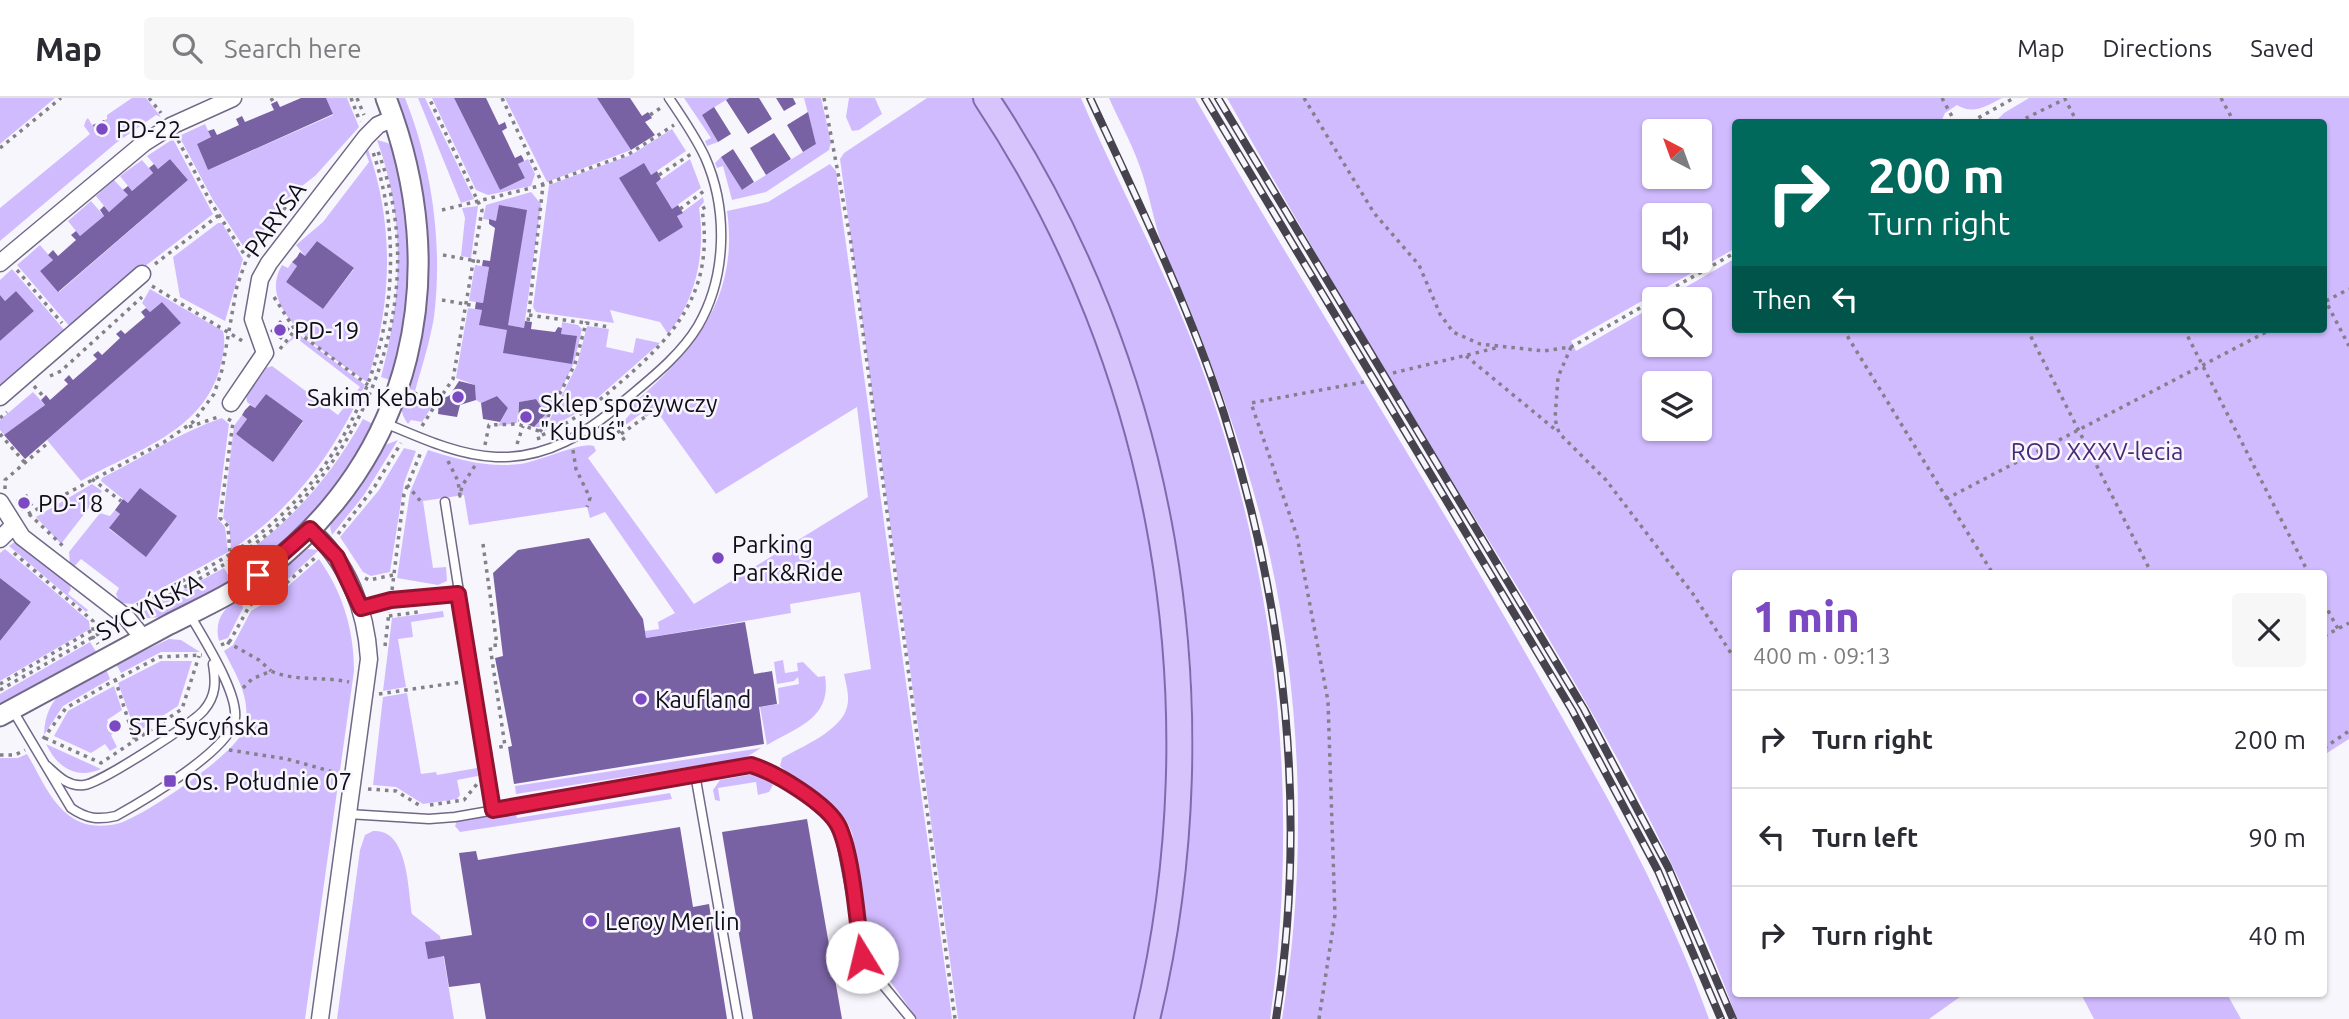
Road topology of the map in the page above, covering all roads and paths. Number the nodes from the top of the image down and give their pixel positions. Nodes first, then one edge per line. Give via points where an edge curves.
1 (61, 98) edge
2 (233, 98) edge
3 (351, 98) edge
4 (357, 98) edge
5 (386, 98) edge
6 (429, 98) edge
7 (502, 98) edge
8 (656, 98) edge
9 (669, 98) edge
10 (824, 98) edge
11 (986, 98) edge
12 (1304, 98) edge
13 (1942, 98) edge
14 (2014, 98) edge
15 (2066, 98) edge
16 (2221, 98) edge
17 (152, 99) edge
18 (662, 107) junction
19 (650, 115) dead end
20 (394, 118) junction
21 (1953, 119) edge
22 (1976, 119) edge
23 (2024, 119) edge
24 (2076, 119) edge
25 (2232, 119) edge
26 (513, 121) junction
27 (506, 125) dead end
28 (674, 125) junction
29 (171, 127) junction
30 (368, 131) junction
31 (681, 136) dead end
32 (688, 147) dead end
33 (0, 148) edge
34 (691, 154) junction
35 (529, 155) junction
36 (523, 158) dead end
37 (695, 164) dead end
38 (659, 175) dead end
39 (312, 182) dead end
40 (702, 182) dead end
41 (543, 185) junction
42 (704, 191) junction
43 (479, 201) junction
44 (680, 209) dead end
45 (442, 210) dead end
46 (219, 215) junction
47 (481, 222) junction
48 (489, 224) dead end
49 (1732, 254) edge
50 (443, 256) dead end
51 (247, 258) junction
52 (3, 260) edge
53 (474, 260) junction
54 (482, 262) dead end
55 (263, 273) junction
56 (147, 280) junction
57 (1675, 287) edge
58 (2349, 289) edge
59 (2327, 299) edge
60 (442, 300) dead end
61 (466, 304) junction
62 (2327, 304) edge
63 (476, 306) dead end
64 (1642, 306) edge
65 (528, 314) junction
66 (558, 319) junction
67 (528, 322) dead end
68 (62, 323) dead end
69 (586, 323) junction
70 (558, 327) dead end
71 (609, 327) dead end
72 (228, 331) junction
73 (1845, 333) edge
74 (2029, 333) edge
75 (2186, 333) edge
76 (2264, 333) edge
77 (1504, 345) junction
78 (2349, 346) edge
79 (1571, 347) junction
80 (263, 356) junction
81 (1466, 356) junction
82 (2202, 365) junction
83 (1393, 373) dead end
84 (49, 377) dead end
85 (373, 380) junction
86 (1364, 382) dead end
87 (368, 385) junction
88 (398, 388) junction
89 (0, 397) edge
90 (438, 401) junction
91 (231, 403) dead end
92 (645, 417) dead end
93 (384, 423) junction
94 (523, 426) junction
95 (187, 428) junction
96 (421, 428) junction
97 (2078, 429) junction
98 (407, 432) junction
99 (433, 433) dead end
100 (541, 433) junction
101 (1559, 433) junction
102 (0, 434) edge
103 (621, 435) dead end
104 (49, 442) dead end
105 (478, 446) dead end
106 (485, 447) junction
107 (506, 447) dead end
108 (516, 447) junction
109 (497, 448) dead end
110 (573, 448) dead end
111 (445, 456) dead end
112 (25, 463) junction
113 (476, 463) dead end
114 (92, 479) junction
115 (407, 485) dead end
116 (4, 499) edge
117 (1946, 499) junction
118 (121, 501) dead end
119 (445, 502) dead end
120 (423, 504) dead end
121 (587, 506) dead end
122 (29, 514) junction
123 (12, 524) junction
124 (310, 529) junction
125 (2, 542) edge
126 (483, 544) dead end
127 (65, 548) dead end
128 (230, 554) junction
129 (1990, 570) edge
130 (2150, 570) edge
131 (2307, 570) edge
132 (458, 594) junction
133 (361, 608) junction
134 (2327, 609) edge
135 (190, 614) junction
136 (124, 615) junction
137 (2349, 623) edge
138 (2338, 629) junction
139 (93, 630) junction
140 (2327, 634) edge
141 (93, 637) junction
142 (143, 639) junction
143 (227, 642) dead end
144 (210, 651) junction
145 (1732, 655) edge
146 (198, 656) dead end
147 (106, 659) junction
148 (271, 671) junction
149 (494, 676) junction
150 (472, 680) junction
151 (355, 683) dead end
152 (0, 684) edge
153 (243, 688) dead end
154 (0, 690) edge
155 (378, 694) dead end
156 (6, 713) edge
157 (2349, 731) edge
158 (45, 738) dead end
159 (135, 741) junction
160 (2327, 746) edge
161 (217, 747) junction
162 (41, 761) junction
163 (342, 774) dead end
164 (695, 774) junction
165 (489, 782) junction
166 (366, 788) dead end
167 (493, 810) junction
168 (348, 814) junction
169 (320, 1019) edge
170 (738, 1019) edge
171 (911, 1019) edge
172 (955, 1019) edge
173 (1147, 1019) edge
174 (1319, 1019) edge

1 - 33 path
2 - 29 street
3 - 30 path via 362,128
4 - 30 path
5 - 20 street, SYCYŃSKA
6 - 43 path
7 - 26 path
8 - 18 path
9 - 98 lane via 706,159 721,226 721,255 712,290 690,337 604,418 549,450 515,456 476,455
10 - 172 path via 850,243
11 - 173 main road via 1044,196 1100,315 1136,422 1166,556 1178,663 1180,791 1167,920
12 - 77 path via 1374,213 1419,265 1453,332 1480,344
13 - 21 path
14 - 22 path
15 - 23 path
15 - 24 path
16 - 25 path
17 - 29 path
18 - 19 path
18 - 28 path
20 - 30 street, PARYSA
20 - 88 street, SYCYŃSKA via 412,183 420,257 414,328
26 - 27 path
26 - 35 path
28 - 31 path
28 - 41 path via 629,154
29 - 46 path
29 - 52 street via 129,153
30 - 55 street, PARYSA
30 - 85 path via 388,186 396,245 393,315
32 - 34 path
34 - 37 path
34 - 38 path
35 - 36 path
35 - 41 path
39 - 51 path via 294,196
40 - 42 path
41 - 43 path
41 - 65 path
42 - 44 path
42 - 100 path via 708,205 702,209 701,270 674,332 592,407
43 - 45 path
43 - 47 path
46 - 51 path
46 - 56 path
47 - 48 path
47 - 53 path
49 - 57 path
50 - 53 path
51 - 55 path
51 - 72 path
52 - 68 path
53 - 54 path
53 - 61 path
55 - 80 street, PARYSA via 253,312 264,344
55 - 87 path via 289,324
56 - 72 path
56 - 84 path via 139,304
56 - 89 street
58 - 59 path
60 - 61 path
61 - 63 path
61 - 90 path via 453,379
62 - 78 path
64 - 79 path
65 - 66 path
65 - 67 path
66 - 69 path
66 - 70 path
69 - 71 path
69 - 100 path via 575,364
72 - 80 path
72 - 95 path via 214,394
73 - 117 path
74 - 97 path
75 - 82 path
76 - 82 path
77 - 79 path via 1544,351
77 - 81 path
79 - 101 path via 1558,377 1555,419
80 - 91 street
81 - 83 path
81 - 101 path
82 - 97 path
82 - 131 path
85 - 87 path
85 - 88 path
85 - 136 path via 340,453 288,516 236,557
86 - 174 path via 1251,403 1297,536 1328,701 1335,915
87 - 128 path via 337,446 305,490 266,528
88 - 90 path
88 - 93 street, SYCYŃSKA
90 - 96 path
92 - 103 path
93 - 98 lane
93 - 124 street, SYCYŃSKA via 355,474
94 - 100 path
94 - 106 path via 489,425
94 - 108 path
95 - 114 path
95 - 128 path via 223,415 233,422 220,518 228,526
96 - 98 path via 412,424
96 - 99 path
97 - 117 path
97 - 130 path
100 - 108 path via 540,443
101 - 145 path via 1606,480 1693,594
102 - 112 path
104 - 112 path
105 - 106 path
106 - 109 path
107 - 108 path
110 - 121 path via 576,469 590,498
111 - 113 path via 460,496
112 - 116 path via 5,480
114 - 118 path
114 - 122 path
115 - 120 path
116 - 123 street
117 - 129 path
119 - 132 lane
122 - 123 path
122 - 127 path
123 - 125 street
123 - 136 street via 22,537
124 - 133 street via 337,557
124 - 135 street, SYCYŃSKA via 258,575
125 - 139 path via 93,621
126 - 149 path via 497,645 490,646
128 - 136 path
132 - 133 lane via 391,600
132 - 150 lane
133 - 168 street via 369,659
134 - 138 path
135 - 142 street, SYCYŃSKA
135 - 144 lane
136 - 139 path
136 - 141 path
136 - 142 street
137 - 138 path
138 - 140 path
139 - 141 path
139 - 152 path
141 - 147 path
141 - 154 path
142 - 147 street, SYCYŃSKA
143 - 148 path
144 - 161 lane via 236,716
144 - 162 lane via 216,679 213,696 199,716 86,785 67,783
146 - 159 path via 182,709
147 - 156 street, SYCYŃSKA
147 - 159 path
148 - 151 path via 286,677 318,676
148 - 153 path
149 - 150 path
149 - 165 path via 505,746 493,748 498,779
150 - 155 path
150 - 165 lane
156 - 162 lane
157 - 160 path
158 - 159 path via 101,763
161 - 162 lane via 127,810 100,820 71,808
161 - 163 path
164 - 167 lane
164 - 170 lane
164 - 171 lane via 751,765 784,779 838,824 864,962
165 - 166 path via 476,784 464,800 421,806 396,791
165 - 167 lane
167 - 168 lane via 429,819
168 - 169 street

